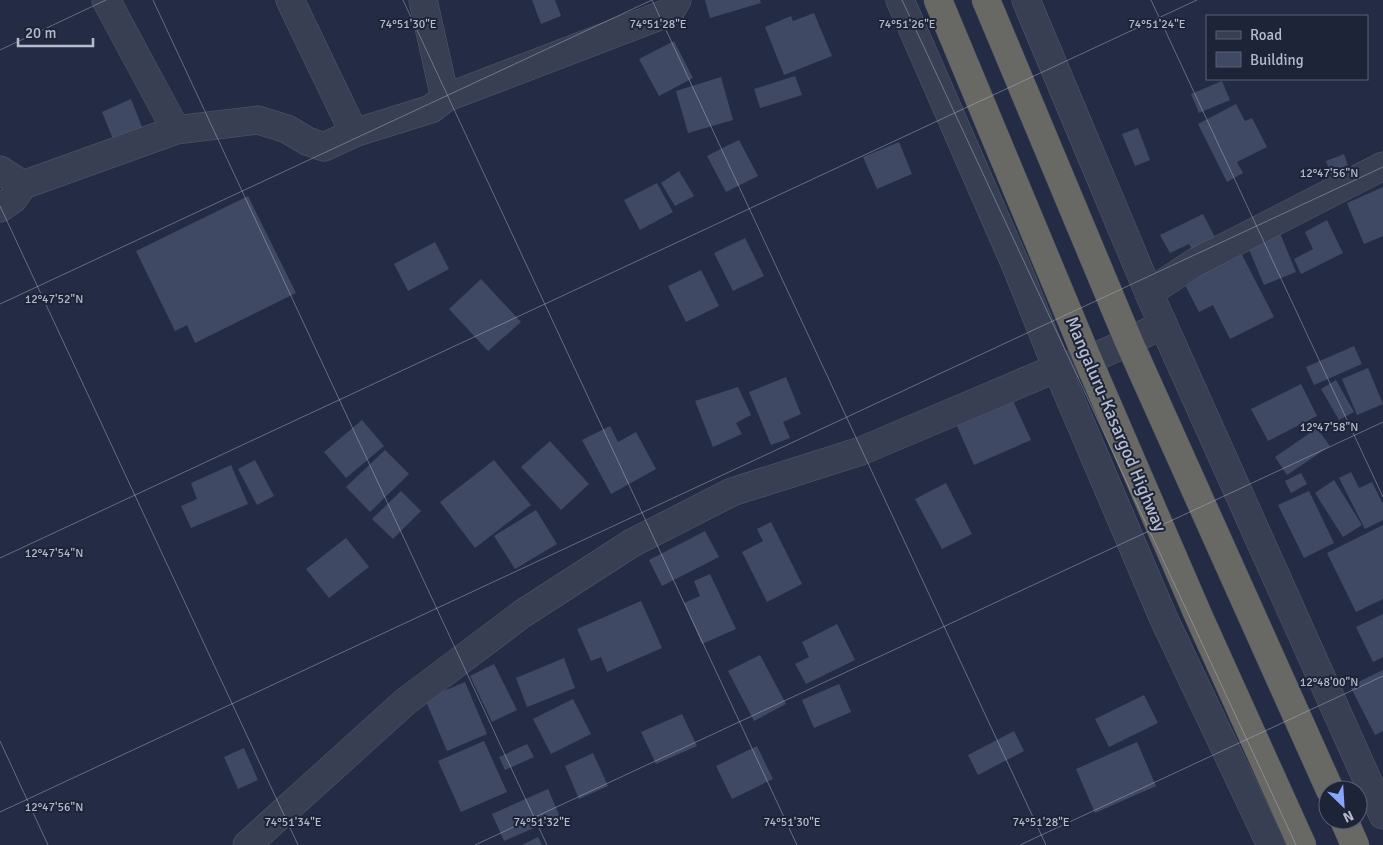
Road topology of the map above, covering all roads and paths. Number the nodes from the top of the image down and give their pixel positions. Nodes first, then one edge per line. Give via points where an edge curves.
1 (106, 0) edge
2 (290, 0) edge
3 (423, 0) edge
4 (677, 0) edge
5 (900, 0) edge
6 (938, 0) edge
7 (986, 0) edge
8 (1026, 0) edge
9 (445, 98) junction
10 (176, 130) junction
11 (354, 134) junction
12 (1383, 166) edge
13 (0, 170) edge
14 (23, 185) junction
15 (0, 208) edge
16 (1148, 293) junction
17 (1162, 324) junction
18 (1129, 342) junction
19 (1088, 360) junction
20 (1057, 368) junction
21 (1326, 780) edge
22 (1383, 815) edge
23 (1348, 830) edge
24 (248, 845) edge
25 (1271, 845) edge
26 (1302, 845) edge
27 (1355, 845) edge

1 - 10 street
2 - 11 street
3 - 9 street
4 - 9 street via 670,12
5 - 20 street
6 - 19 highway, Mangaluru-Kasargod Highway
7 - 18 highway
8 - 16 street
9 - 11 street via 432,109
10 - 11 street via 258,120 324,147
10 - 14 street
12 - 16 street via 1194,263
13 - 14 street
14 - 15 street via 13,199
16 - 17 street
17 - 18 street
17 - 22 street
18 - 19 street
18 - 21 highway
19 - 20 street
19 - 26 highway, Mangaluru-Kasargod Highway
20 - 24 street via 861,450 732,492 632,543 522,614 404,702
20 - 25 street via 1163,616
23 - 27 highway

